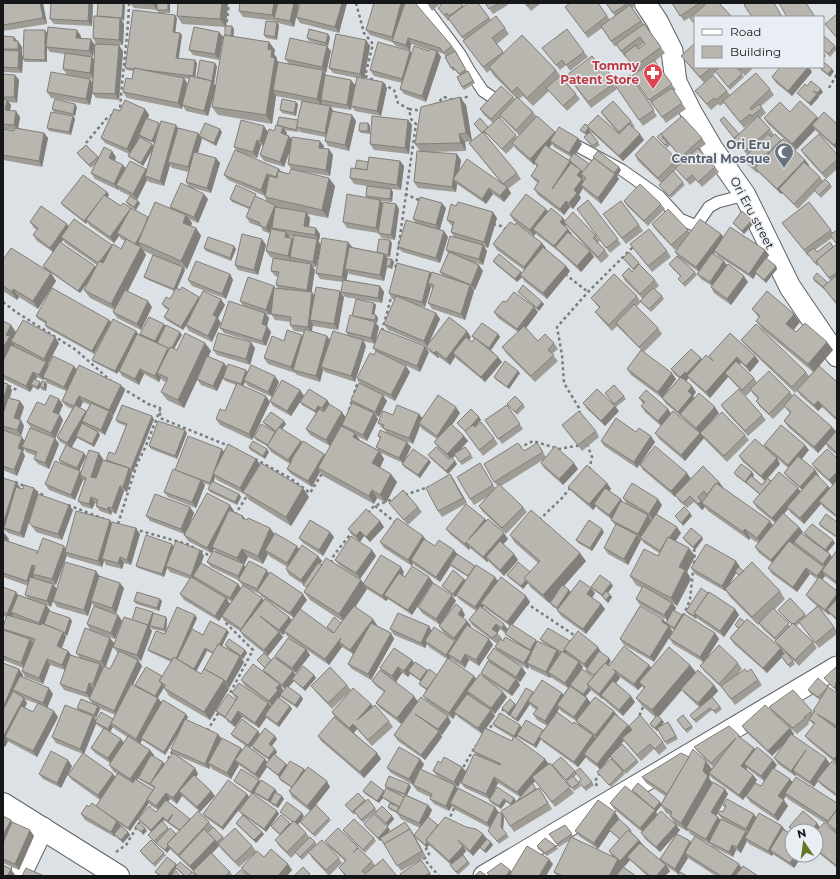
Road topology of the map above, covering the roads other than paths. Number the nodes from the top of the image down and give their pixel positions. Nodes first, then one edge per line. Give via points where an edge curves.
1 (422, 3) edge
2 (645, 3) edge
3 (515, 111) edge
4 (561, 137) edge
5 (745, 196) junction
6 (837, 356) edge
7 (837, 667) edge
8 (3, 804) edge
9 (43, 828) junction
10 (109, 871) edge
11 (20, 876) edge
12 (484, 876) edge

1 - 3 lane via 460,54 483,91
2 - 5 street, Ori Eru street via 672,52 676,82 691,112
4 - 5 lane via 622,170 659,196 680,219 696,226 709,207 718,202
5 - 6 street, Ori Eru street via 790,287
7 - 12 street
8 - 9 main road
9 - 10 main road
9 - 11 street

